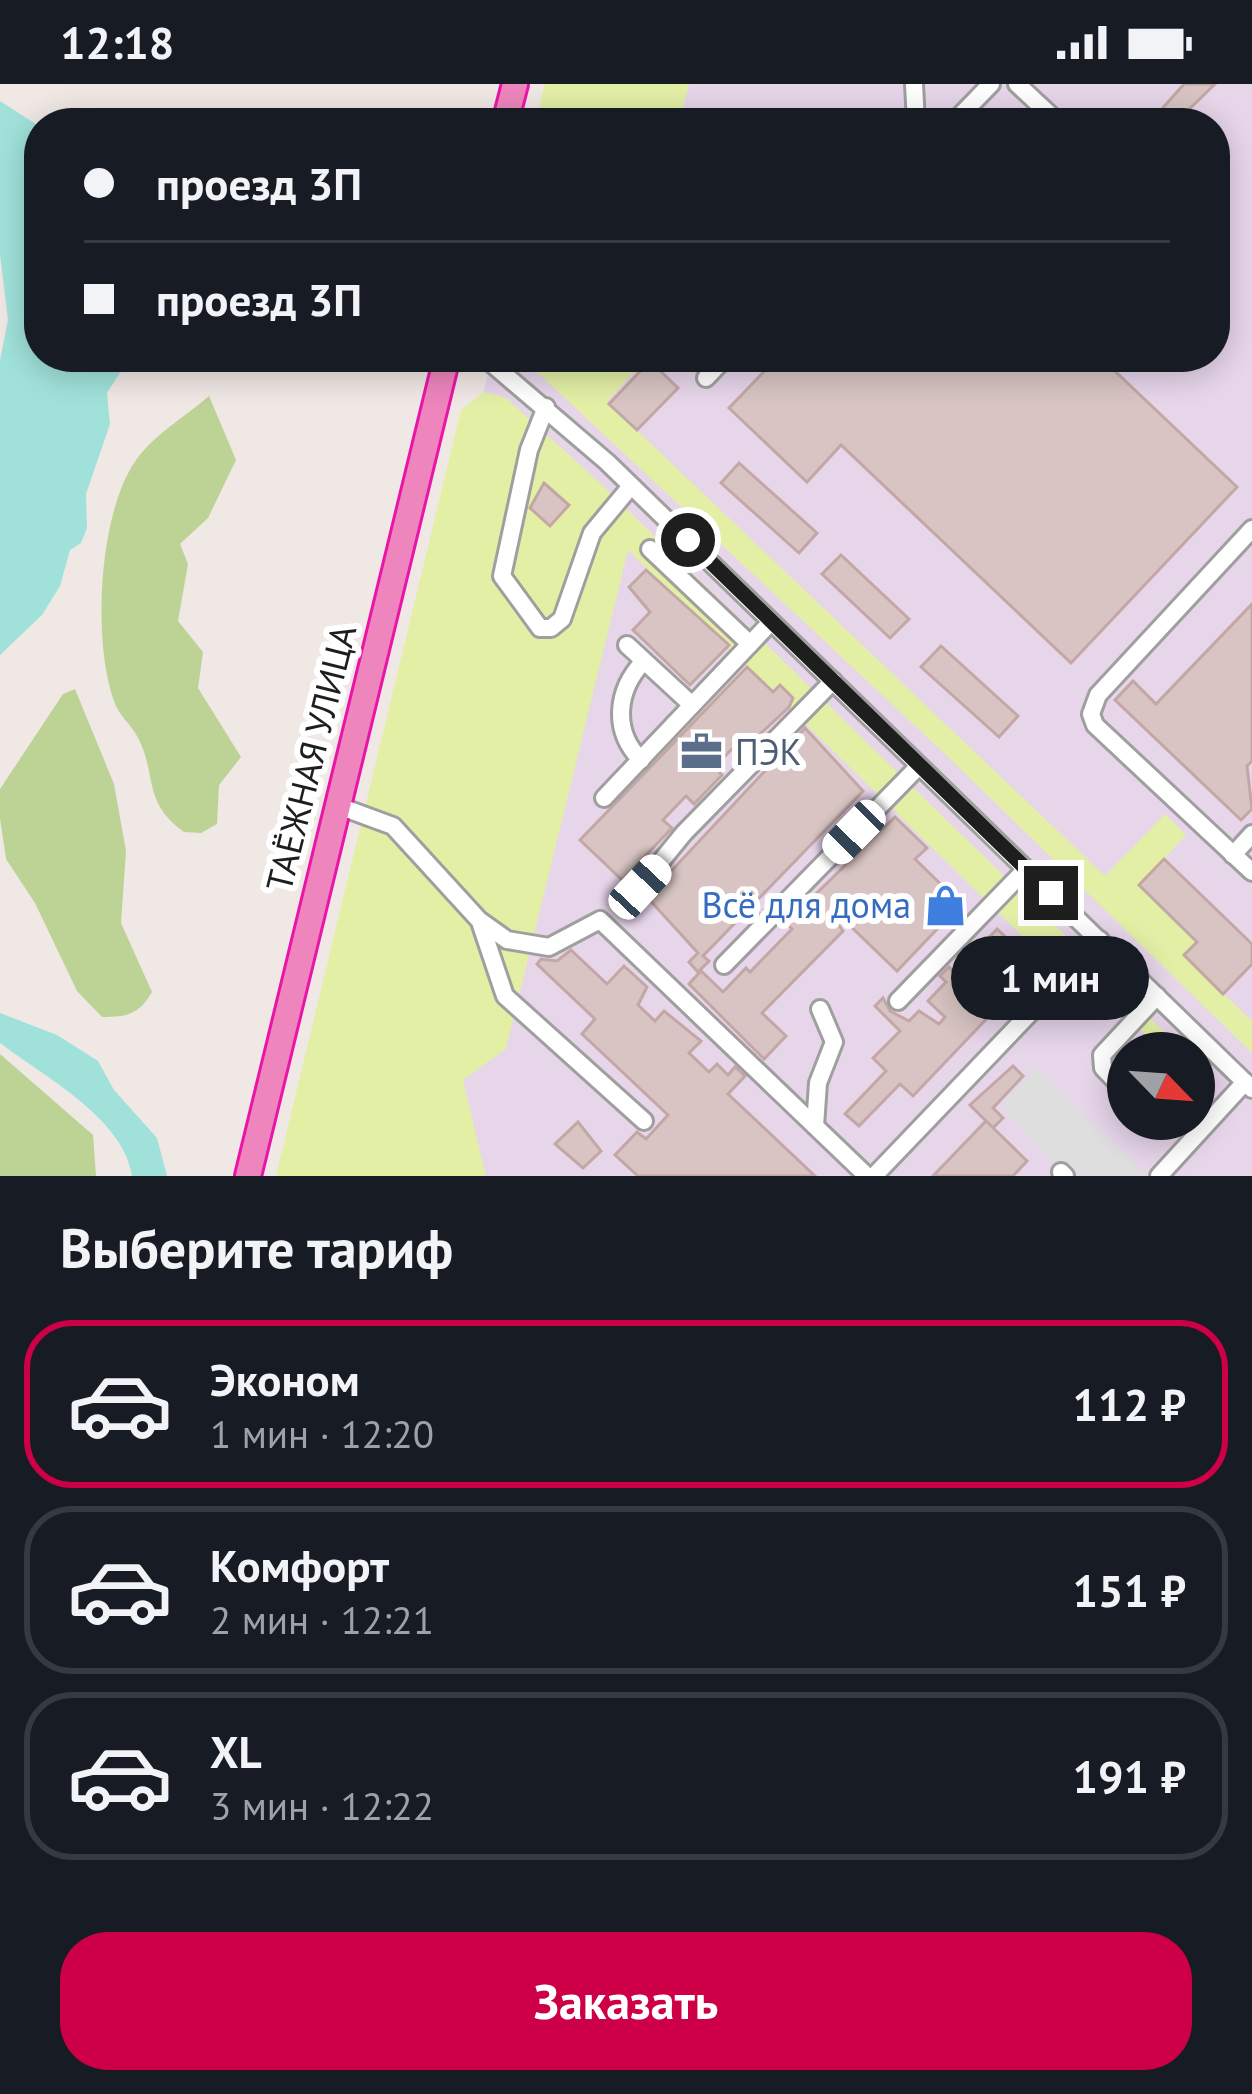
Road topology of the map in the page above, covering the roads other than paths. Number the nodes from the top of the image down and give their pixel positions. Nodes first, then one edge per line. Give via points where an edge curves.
1 (991, 84) edge
2 (1017, 84) edge
3 (968, 108) edge
4 (1043, 108) edge
5 (443, 372) edge
6 (503, 372) edge
7 (712, 372) edge
8 (706, 378) dead end
9 (546, 407) junction
10 (632, 486) junction
11 (1252, 529) edge
12 (650, 548) dead end
13 (772, 622) junction
14 (750, 644) junction
15 (627, 645) dead end
16 (644, 661) junction
17 (832, 681) junction
18 (692, 705) junction
19 (641, 760) junction
20 (919, 766) junction
21 (604, 798) dead end
22 (336, 805) junction
23 (1252, 834) edge
24 (1233, 855) junction
25 (1026, 869) junction
26 (1252, 872) edge
27 (640, 887) dead end
28 (479, 920) junction
29 (1100, 940) junction
30 (724, 965) dead end
31 (1156, 996) junction
32 (898, 1001) dead end
33 (820, 1009) dead end
34 (1123, 1032) edge
35 (1248, 1086) edge
36 (644, 1121) dead end
37 (815, 1126) junction
38 (248, 1176) edge
39 (871, 1176) edge
40 (1159, 1176) edge

1 - 3 street
2 - 4 street
5 - 22 highway, ТАЁЖНАЯ УЛИЦА
6 - 9 street
7 - 8 street
9 - 10 street
9 - 10 street via 502,576 540,628 556,626 568,609 592,533
10 - 13 street
11 - 24 street via 1098,694 1090,714
12 - 14 street
13 - 14 street
13 - 17 street
14 - 18 street
15 - 16 street
16 - 18 street
16 - 19 street via 627,681 620,725
17 - 20 street
17 - 27 street
18 - 19 street
19 - 21 street
20 - 25 street
20 - 30 street
22 - 28 street via 393,826
22 - 38 highway, ТАЁЖНАЯ УЛИЦА
23 - 24 street
24 - 26 street
25 - 29 street
25 - 32 street
28 - 36 street via 505,996
28 - 37 street via 507,940 538,948 600,920
29 - 31 street
29 - 39 street
31 - 34 street
31 - 35 street
33 - 37 street via 834,1042 818,1082
35 - 40 street
37 - 39 street

